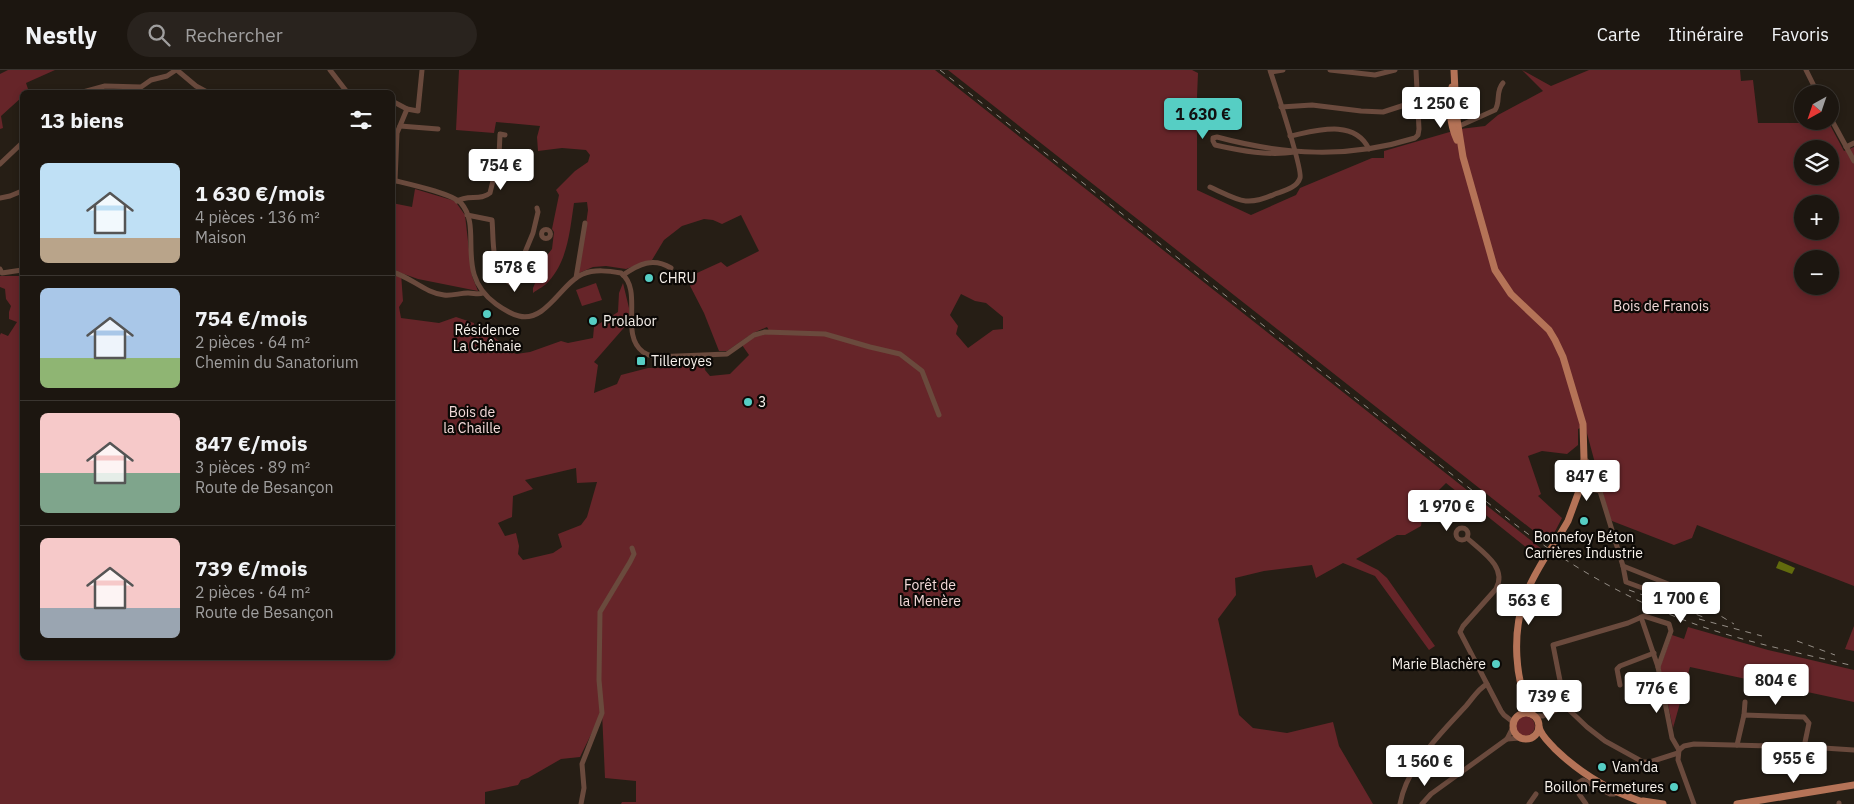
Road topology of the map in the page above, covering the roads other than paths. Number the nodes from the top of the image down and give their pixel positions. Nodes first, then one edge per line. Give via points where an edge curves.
1 (177, 70) edge
2 (330, 70) edge
3 (422, 70) edge
4 (1283, 70) edge
5 (1330, 70) edge
6 (1395, 70) edge
7 (1416, 70) edge
8 (1453, 70) edge
9 (1806, 70) edge
10 (1271, 71) edge
11 (1503, 83) dead end
12 (1814, 85) edge
13 (91, 90) edge
14 (141, 90) edge
15 (203, 90) edge
16 (345, 90) edge
17 (1453, 98) junction
18 (1417, 101) junction
19 (395, 103) edge
20 (1281, 107) junction
21 (407, 109) junction
22 (400, 126) junction
23 (1455, 127) junction
24 (438, 129) dead end
25 (1837, 130) edge
26 (505, 135) dead end
27 (1290, 136) junction
28 (1854, 143) edge
29 (20, 145) edge
30 (1846, 147) junction
31 (1368, 149) junction
32 (1295, 152) junction
33 (1854, 161) edge
34 (0, 164) edge
35 (395, 165) edge
36 (395, 180) edge
37 (1210, 187) dead end
38 (20, 192) edge
39 (0, 198) edge
40 (457, 201) junction
41 (537, 208) dead end
42 (467, 215) junction
43 (585, 224) dead end
44 (533, 233) junction
45 (541, 234) dead end
46 (671, 268) dead end
47 (0, 269) edge
48 (20, 270) edge
49 (395, 273) edge
50 (623, 275) junction
51 (576, 278) junction
52 (483, 293) junction
53 (939, 415) dead end
54 (1584, 459) junction
55 (1579, 491) junction
56 (1600, 491) junction
57 (1467, 538) dead end
58 (632, 548) dead end
59 (1623, 566) junction
60 (1686, 591) dead end
61 (1700, 608) dead end
62 (1641, 617) junction
63 (1654, 653) junction
64 (1658, 667) junction
65 (1487, 684) junction
66 (1620, 685) dead end
67 (1524, 697) junction
68 (1744, 702) dead end
69 (1565, 706) junction
70 (1519, 714) junction
71 (1744, 715) junction
72 (1536, 720) junction
73 (1513, 725) junction
74 (1520, 738) junction
75 (1531, 738) junction
76 (1507, 740) junction
77 (1550, 744) junction
78 (1737, 745) junction
79 (1804, 747) junction
80 (1854, 750) edge
81 (1679, 752) junction
82 (1854, 786) edge
83 (1618, 792) junction
84 (1536, 794) dead end
85 (1690, 796) junction
86 (1641, 801) junction
87 (581, 804) edge
88 (1400, 804) edge
89 (1422, 804) edge
90 (1528, 804) edge
91 (1586, 804) edge
92 (1649, 804) edge
93 (1663, 804) edge
94 (1687, 804) edge
95 (1694, 804) edge
96 (1737, 804) edge

1 - 14 street via 151,80
1 - 15 street
2 - 16 street
3 - 21 street via 418,111
4 - 10 street
5 - 6 street via 1375,75
7 - 18 street
8 - 17 main road
9 - 12 street
10 - 20 street
11 - 23 street via 1498,90 1495,110
13 - 14 street via 106,86
17 - 18 street
17 - 23 main road
18 - 20 street via 1383,112 1312,105
18 - 31 street via 1419,129 1415,138
19 - 21 street
20 - 27 street
21 - 22 street
22 - 24 street
22 - 35 street
23 - 54 main road via 1495,270 1511,294 1549,330 1561,352 1583,424
25 - 30 street
26 - 40 street via 500,134 499,156 490,193 486,197
27 - 31 street via 1323,129 1344,130 1361,138
27 - 32 street
28 - 30 street
29 - 34 street
30 - 33 street
31 - 32 street
32 - 32 street via 1217,137 1213,140 1215,145 1241,151
32 - 37 street via 1301,174 1298,183 1262,200 1243,202
36 - 40 street
38 - 39 street
40 - 42 street
41 - 44 street
42 - 44 street via 492,220 498,272 512,284 517,280
42 - 52 street via 472,270
43 - 51 street
44 - 45 street
46 - 50 street via 655,261
47 - 48 street via 2,273
49 - 52 street via 443,295
50 - 51 street via 599,271
50 - 53 street via 630,285 635,341 644,352 654,357 727,354 754,335 765,332 825,334 900,354 922,371
51 - 52 street via 552,303 529,317 507,311
54 - 55 main road
54 - 56 street via 1592,465
55 - 56 street via 1587,488
55 - 67 main road, bridge via 1571,515 1529,586 1522,605 1517,638
56 - 59 street
57 - 65 street via 1498,567 1500,575 1499,583 1486,602 1460,632
58 - 87 street via 634,554 630,562 600,612 602,713 582,764 584,788
59 - 60 street
59 - 61 street via 1626,582
62 - 63 street
62 - 64 street via 1648,616 1671,627
62 - 69 street via 1553,645
63 - 64 street
63 - 66 street via 1620,666 1617,669
64 - 81 street via 1672,738
65 - 73 street
65 - 88 street via 1479,689 1415,767 1405,784
67 - 70 main road
67 - 72 main road
68 - 71 street
69 - 72 street
69 - 81 street via 1605,741 1636,759 1646,762
70 - 72 main road
70 - 73 main road
71 - 78 street
71 - 79 street via 1804,717 1809,723
72 - 75 main road via 1535,735
72 - 77 main road via 1541,734
73 - 74 main road
73 - 76 street
74 - 75 main road
74 - 76 street
75 - 77 main road via 1537,737
76 - 89 street via 1431,794
77 - 83 main road via 1574,766
78 - 79 street
78 - 81 street via 1694,744 1684,746
79 - 80 street
81 - 85 street via 1678,760
82 - 96 main road
83 - 86 main road
83 - 91 street via 1610,794 1583,780 1578,783 1579,794
84 - 90 street
85 - 94 street
85 - 95 street
86 - 92 main road
86 - 93 main road

